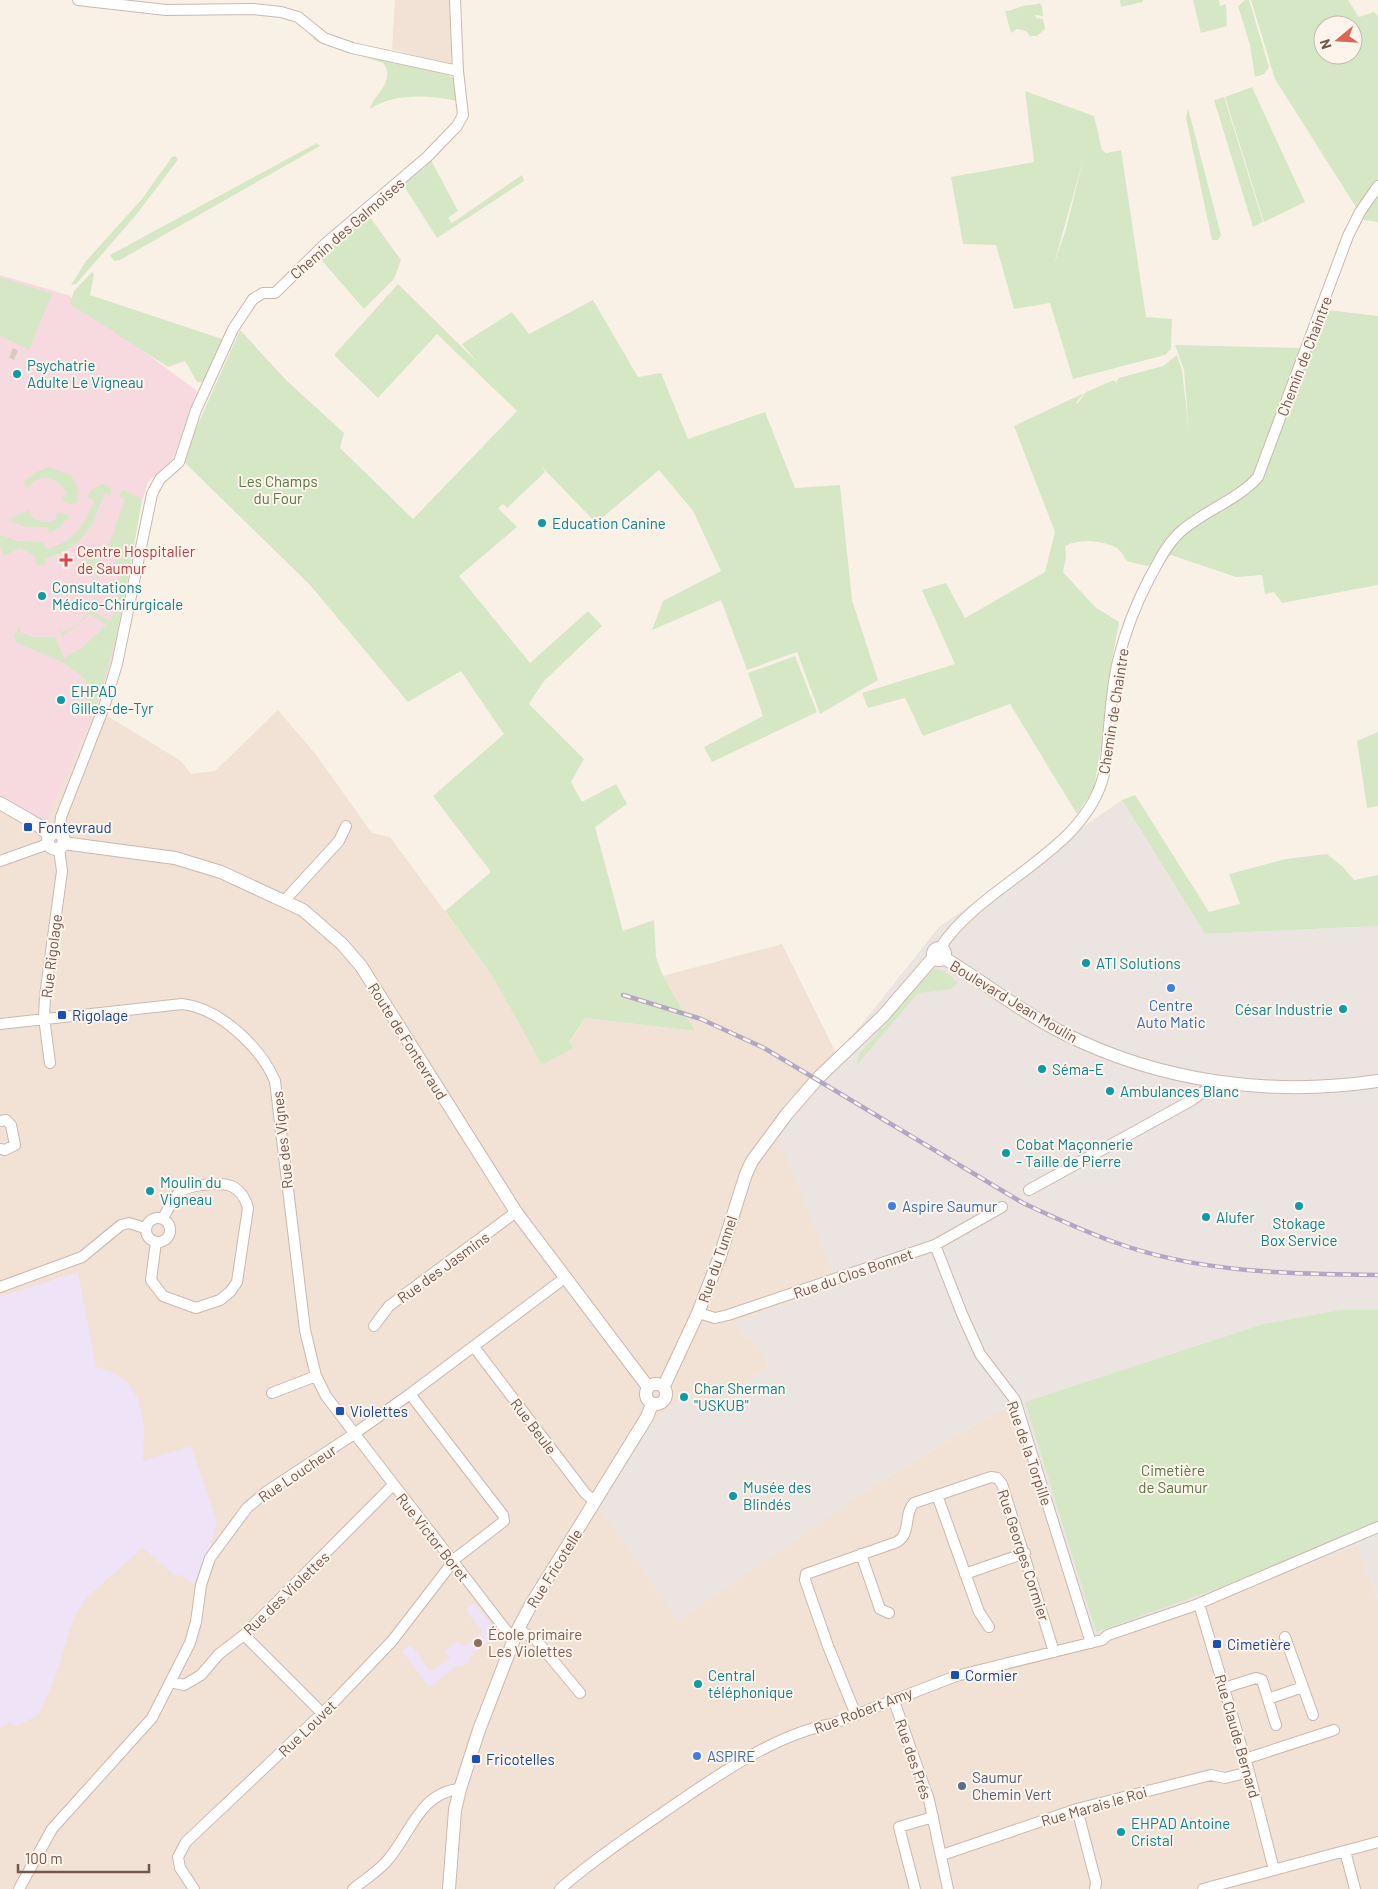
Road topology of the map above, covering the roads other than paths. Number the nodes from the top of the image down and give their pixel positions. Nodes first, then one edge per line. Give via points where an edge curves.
1 (78, 0) edge
2 (455, 0) edge
3 (458, 71) junction
4 (1378, 186) edge
5 (152, 494) joint
6 (0, 803) edge
7 (346, 826) dead end
8 (56, 841) junction
9 (0, 861) edge
10 (285, 900) junction
11 (939, 955) junction
12 (44, 1018) junction
13 (0, 1024) edge
14 (50, 1063) dead end
15 (1378, 1081) edge
16 (1210, 1082) junction
17 (0, 1121) edge
18 (0, 1149) edge
19 (1029, 1190) dead end
20 (1002, 1207) dead end
21 (516, 1212) junction
22 (163, 1218) junction
23 (145, 1228) junction
24 (156, 1242) junction
25 (935, 1245) junction
26 (566, 1277) junction
27 (0, 1287) edge
28 (698, 1313) junction
29 (374, 1326) dead end
30 (474, 1347) junction
31 (316, 1376) junction
32 (664, 1386) junction
33 (648, 1387) junction
34 (272, 1393) dead end
35 (410, 1394) junction
36 (652, 1404) junction
37 (354, 1434) junction
38 (393, 1485) junction
39 (937, 1495) junction
40 (595, 1502) junction
41 (1378, 1527) edge
42 (1025, 1553) junction
43 (861, 1554) junction
44 (452, 1562) junction
45 (965, 1574) junction
46 (1199, 1604) junction
47 (889, 1613) dead end
48 (989, 1627) dead end
49 (516, 1634) junction
50 (244, 1635) junction
51 (1285, 1637) dead end
52 (1091, 1643) junction
53 (1054, 1652) junction
54 (170, 1682) junction
55 (1303, 1687) junction
56 (1224, 1688) junction
57 (580, 1692) dead end
58 (1268, 1699) junction
59 (894, 1701) junction
60 (323, 1714) junction
61 (856, 1715) junction
62 (1313, 1715) dead end
63 (1276, 1725) dead end
64 (1334, 1730) dead end
65 (1245, 1758) junction
66 (1249, 1772) junction
67 (460, 1789) junction
68 (1077, 1809) junction
69 (933, 1817) junction
70 (1378, 1842) edge
71 (1345, 1851) junction
72 (942, 1854) junction
73 (1274, 1870) junction
74 (19, 1889) edge
75 (194, 1889) edge
76 (353, 1889) edge
77 (449, 1889) edge
78 (560, 1889) edge
79 (915, 1889) edge
80 (948, 1889) edge
81 (1095, 1889) edge
82 (1203, 1889) edge
83 (1355, 1889) edge

1 - 3 street via 166,10 253,8 281,12 298,16 324,38 352,48
2 - 3 street
3 - 5 street, Chemin des Galmoises via 463,115 457,126 427,157 326,243 275,293 263,293 253,299 234,329 196,410 179,462 160,478
4 - 11 street, Chemin de Chaintre via 1348,236 1258,476 1250,486 1191,522 1179,533 1161,556 1143,592 1118,661 1104,774 1094,802 1046,853 966,916 948,935
5 - 8 street, Rue Rigolage via 117,664 104,707 61,817
6 - 8 street via 38,825
7 - 10 street via 339,841
8 - 9 street
8 - 10 street, Route de Fontevraud via 200,864
8 - 12 street, Rue Rigolage via 62,871
10 - 21 street, Route de Fontevraud via 311,916 362,966
11 - 16 street, Boulevard Jean Moulin via 1063,1033 1127,1060
11 - 28 street, Rue du Tunnel via 883,1016 818,1078 772,1134 746,1174
12 - 13 street, Rue des Vignes
12 - 14 street, Rue Rigolage
12 - 31 street, Rue des Vignes via 170,1004 192,1005 224,1021 261,1055 275,1082 278,1097 306,1330
15 - 16 street, Boulevard Jean Moulin via 1324,1088
16 - 19 street via 1206,1090 1192,1100
17 - 18 street via 6,1120 11,1125 15,1145
20 - 25 street, Rue du Clos Bonnet
21 - 26 street, Route de Fontevraud
21 - 29 street, Rue des Jasmins via 390,1306
22 - 23 street via 152,1219
22 - 24 street via 170,1231 166,1238
22 - 24 street via 179,1192 190,1187 220,1182 236,1187 245,1197 248,1208 237,1282 220,1300 196,1308 163,1296 151,1280
23 - 24 street via 149,1238
23 - 27 street via 122,1225 82,1257
25 - 28 street, Rue du Clos Bonnet via 728,1315 715,1318
25 - 52 street, Rue de la Torpille via 980,1354 1014,1400
26 - 30 street, Rue Loucheur
26 - 33 street, Route de Fontevraud
28 - 32 street, Rue du Tunnel
30 - 35 street, Rue Loucheur
30 - 40 street, Rue Beule
31 - 34 street
31 - 37 street, Rue des Vignes via 326,1396
32 - 33 street
32 - 36 street via 665,1400
33 - 36 street via 646,1396
35 - 37 street, Rue Loucheur
35 - 44 street, Rue Louvet via 503,1515 504,1521 498,1528
36 - 40 street, Rue Fricotelle
37 - 38 street, Rue Victor Boret
37 - 54 street, Rue Loucheur via 266,1492 231,1527 210,1558 201,1585 190,1643
38 - 44 street, Rue Victor Boret
38 - 50 street, Rue des Violettes
39 - 42 street, Rue Georges Cormier via 991,1477 997,1478 1002,1484
39 - 43 street, Rue Georges Cormier via 914,1503 902,1539
39 - 45 street
40 - 49 street, Rue Fricotelle
41 - 46 street, Rue Robert Amy
42 - 45 street
42 - 53 street, Rue Georges Cormier
43 - 47 street via 880,1609
43 - 61 street, Rue Georges Cormier via 812,1570 806,1574 805,1580
44 - 49 street, Rue Victor Boret
44 - 60 street, Rue Louvet via 392,1641
45 - 48 street via 979,1612
46 - 52 street, Rue Robert Amy
46 - 56 street, Rue Claude Bernard
49 - 57 street, Rue Victor Boret via 536,1640
49 - 67 street, Rue Fricotelle
50 - 54 street, Rue des Violettes via 219,1654 192,1682 184,1685
50 - 60 street
51 - 55 street
52 - 53 street, Rue Robert Amy
53 - 59 street, Rue Robert Amy via 956,1676 912,1691
54 - 74 street, Rue Loucheur via 152,1718 52,1829
55 - 58 street
55 - 62 street
56 - 58 street via 1256,1678 1262,1680
56 - 65 street, Rue Claude Bernard
58 - 63 street
59 - 61 street, Rue Robert Amy
59 - 69 street, Rue des Prés
60 - 75 street, Rue Louvet via 186,1842 178,1857 180,1868
61 - 78 street, Rue Robert Amy via 817,1727 728,1768 639,1829
64 - 65 street
65 - 66 street, Rue Claude Bernard
66 - 68 street, Rue Marais le Roi via 1225,1778 1211,1775
66 - 73 street, Rue Claude Bernard
67 - 76 street via 437,1795 413,1821 387,1862
67 - 77 street, Rue Fricotelle
68 - 72 street, Rue Marais le Roi
68 - 81 street via 1096,1882
69 - 72 street, Rue des Prés
69 - 79 street, Rue des Prés via 898,1827
70 - 71 street
71 - 73 street
71 - 83 street
72 - 80 street, Rue des Prés
73 - 82 street

